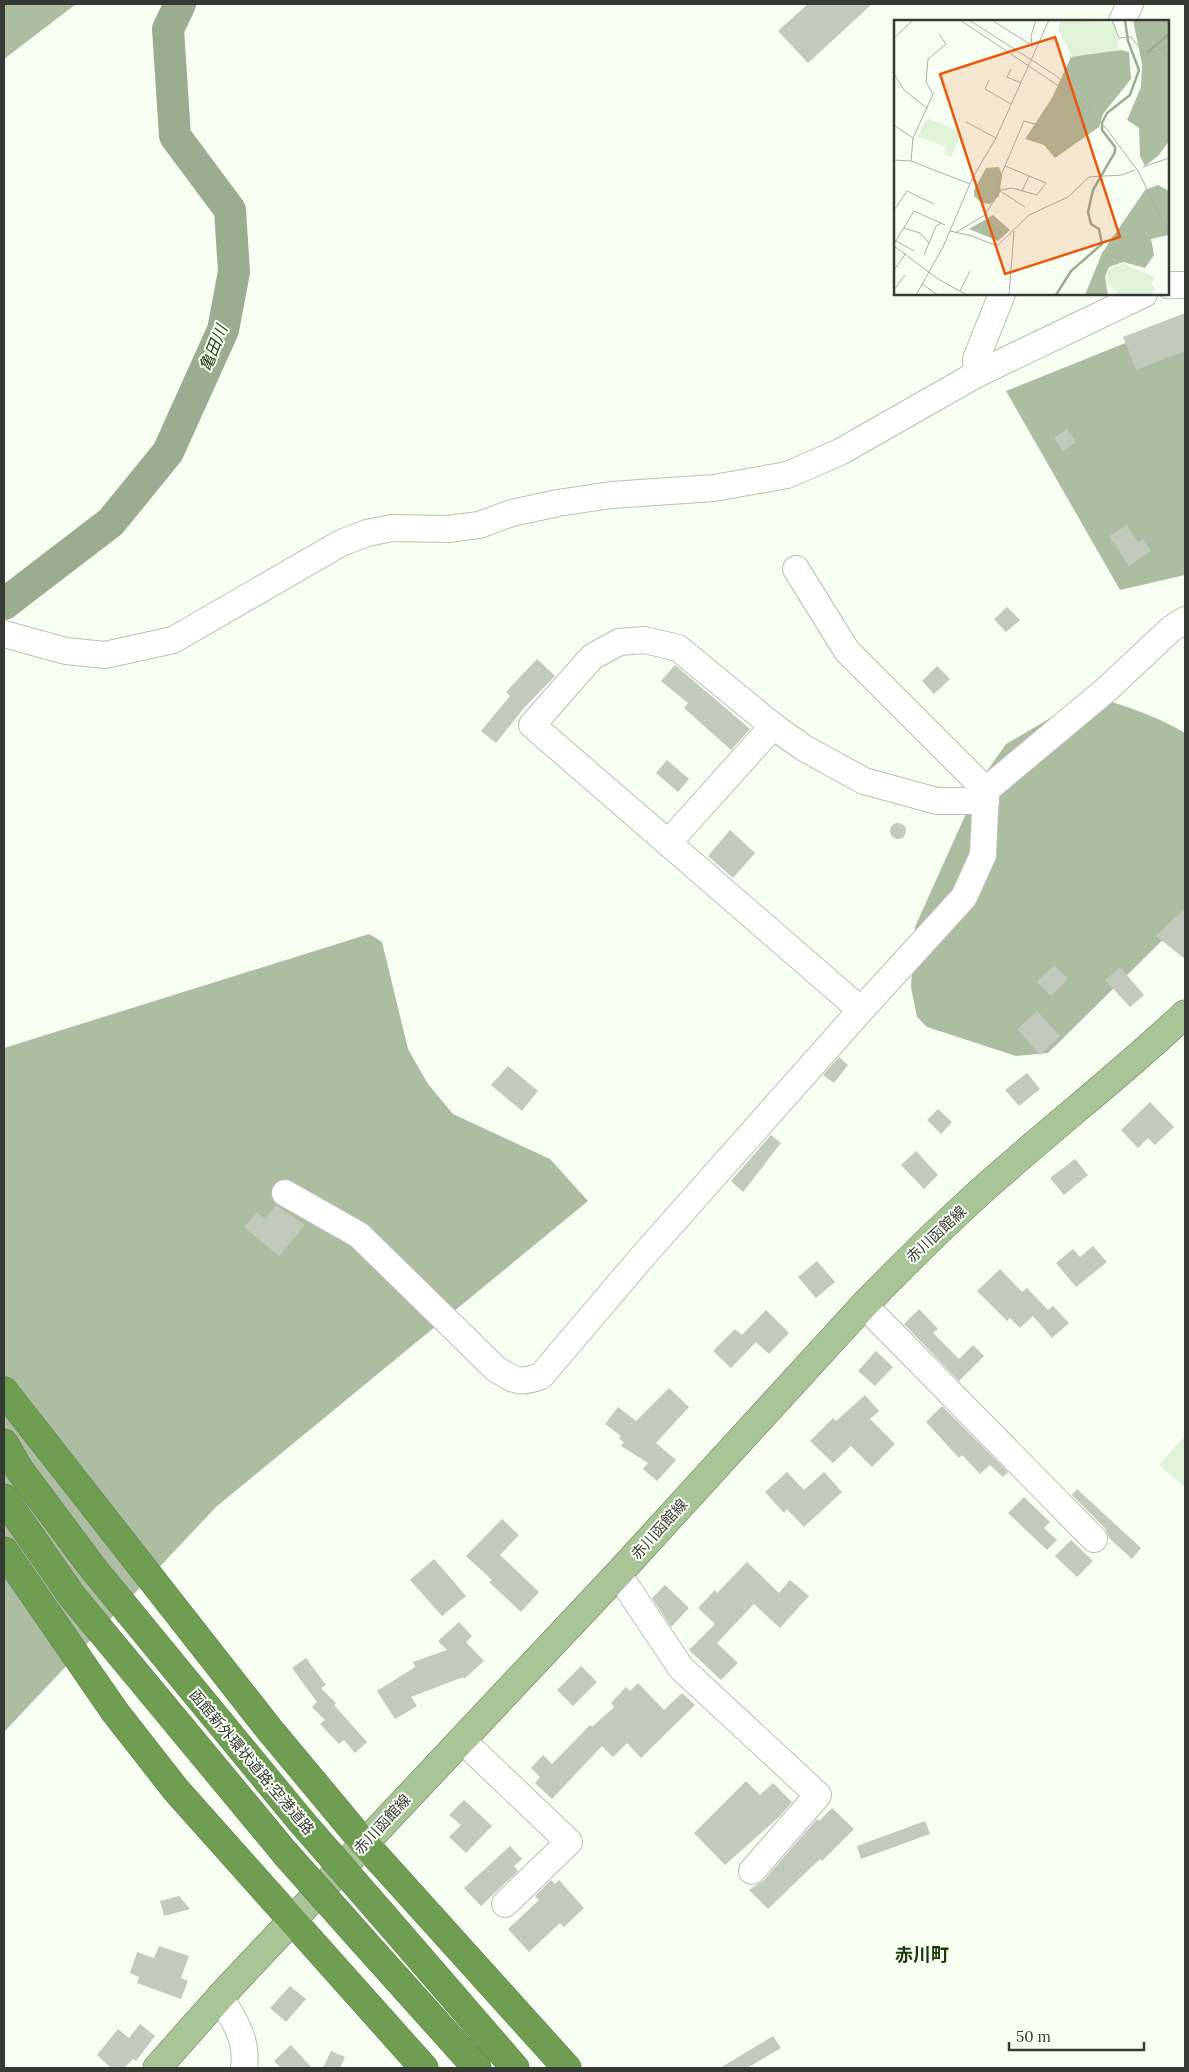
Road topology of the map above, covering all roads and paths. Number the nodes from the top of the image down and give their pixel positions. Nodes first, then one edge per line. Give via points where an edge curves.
1 (1130, 4) edge
2 (1122, 20) edge
3 (1169, 285) edge
4 (1185, 285) edge
5 (1002, 295) edge
6 (1142, 295) edge
7 (977, 374) junction
8 (796, 569) dead end
9 (1185, 620) edge
10 (12, 636) edge
11 (773, 726) junction
12 (986, 796) junction
13 (668, 843) junction
14 (861, 1010) junction
15 (1185, 1014) edge
16 (285, 1193) dead end
17 (864, 1305) junction
18 (4, 1391) edge
19 (4, 1443) edge
20 (4, 1498) edge
21 (1094, 1539) dead end
22 (4, 1551) edge
23 (618, 1574) junction
24 (462, 1740) junction
25 (364, 1843) junction
26 (752, 1871) dead end
27 (505, 1904) dead end
28 (293, 1920) junction
29 (220, 1996) junction
30 (248, 2067) edge
31 (157, 2068) edge
32 (424, 2068) edge
33 (477, 2068) edge
34 (515, 2068) edge
35 (567, 2068) edge

1 - 2 street
3 - 4 street
5 - 7 street via 976,359
6 - 7 street
7 - 10 street via 840,452 787,475 714,488 558,502 479,525 448,529 392,528 367,533 341,543 173,640 105,655 66,651
8 - 12 street via 848,652
9 - 12 street via 1171,629 1108,690
11 - 12 street via 804,748 864,781 937,801
11 - 13 street
11 - 13 street via 678,648 645,640 619,642 592,657 532,725
12 - 14 street via 983,855 964,897
13 - 14 street
14 - 16 street via 642,1256 541,1376 526,1381 514,1380 496,1369 359,1235
15 - 17 main road, 赤川函館線 via 1099,1092 1003,1171
17 - 21 street
17 - 23 main road, 赤川函館線
18 - 25 highway via 269,1729
19 - 34 highway, 函館新外環状道路;空港道路, bridge via 19,1469 92,1567 300,1820
20 - 33 highway, bridge via 72,1596 285,1853
22 - 28 highway via 115,1712 176,1790
23 - 24 main road, 赤川函館線
23 - 26 street via 681,1668 818,1795
24 - 25 main road, 赤川函館線
24 - 27 street via 569,1842
25 - 28 main road, 赤川函館線
25 - 35 highway
28 - 29 main road, 赤川函館線
28 - 32 highway
29 - 30 street via 244,2044
29 - 31 main road, 赤川函館線

